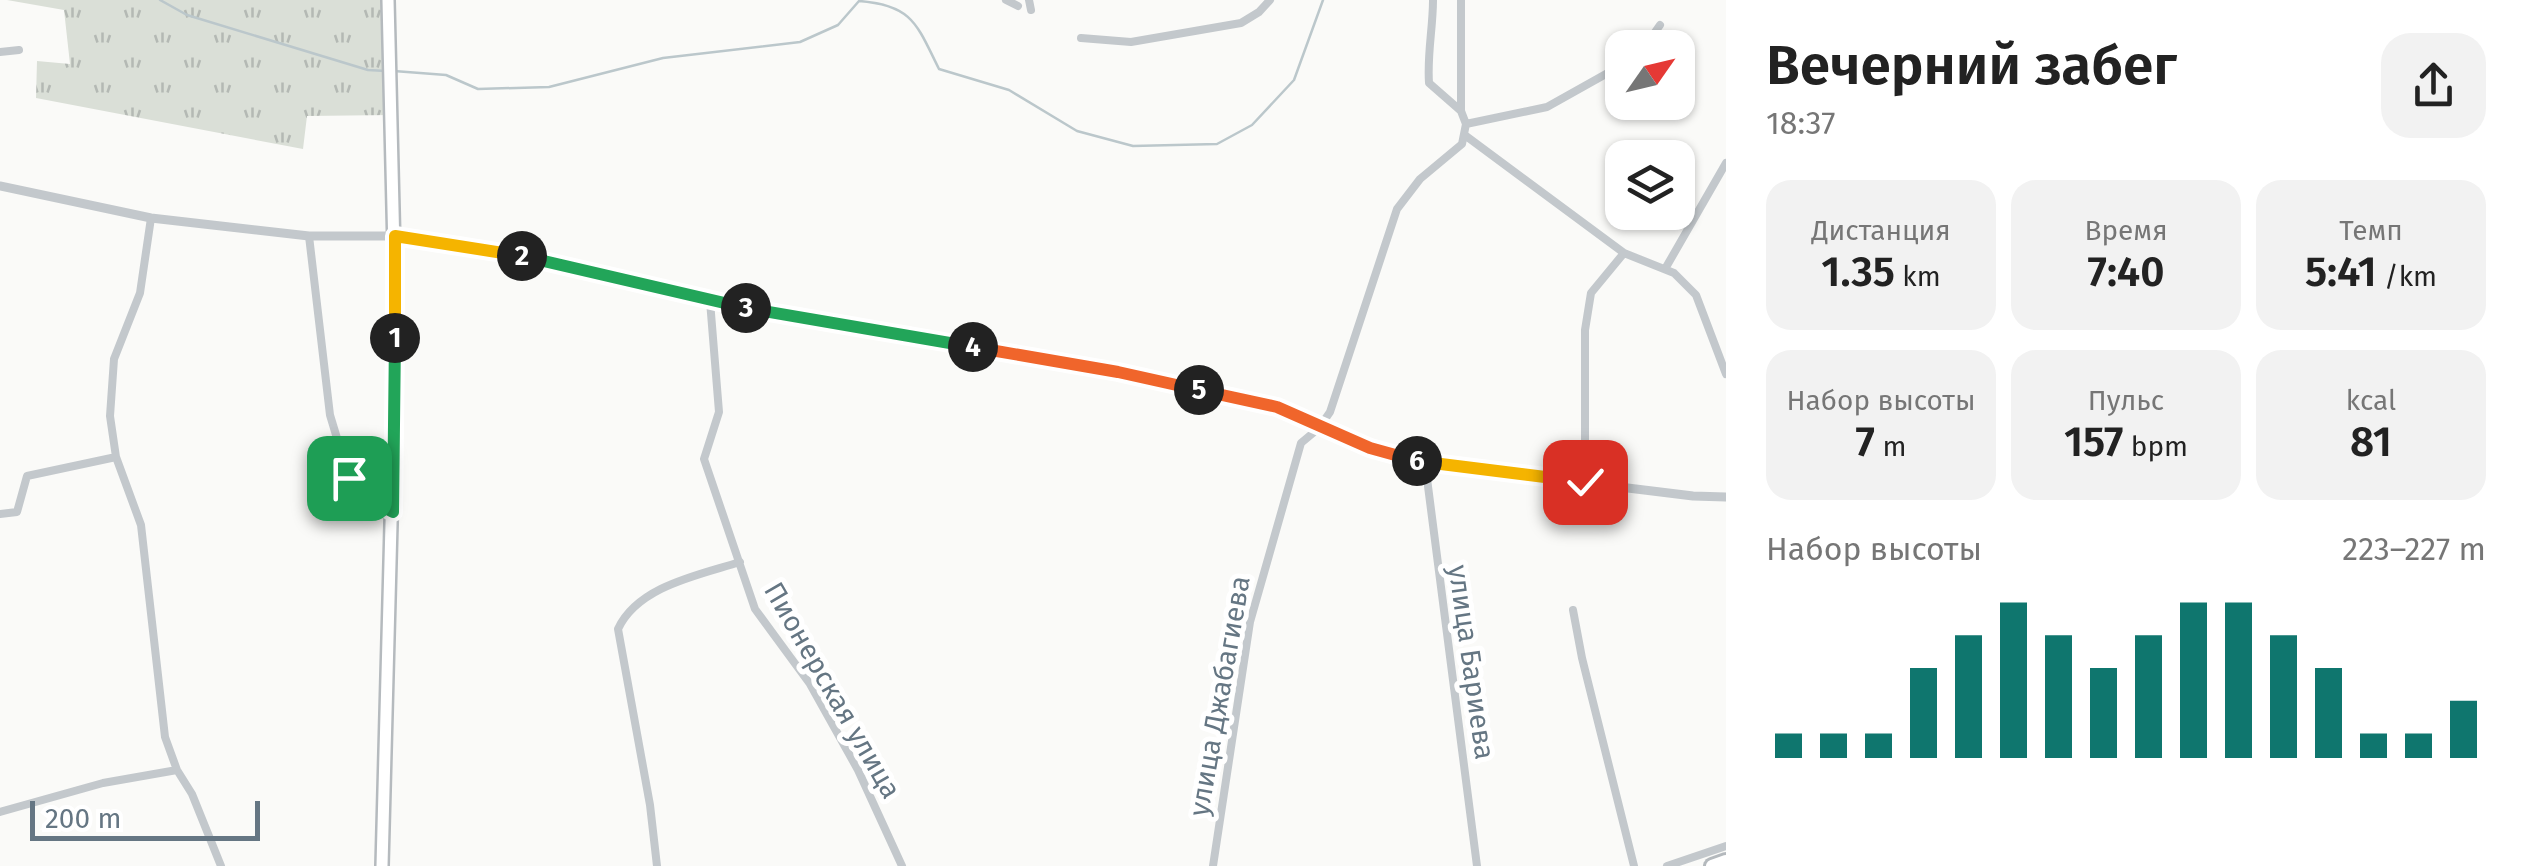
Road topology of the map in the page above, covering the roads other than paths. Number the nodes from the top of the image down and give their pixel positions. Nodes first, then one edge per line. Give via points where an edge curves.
1 (388, 0) edge
2 (1006, 0) edge
3 (1270, 0) edge
4 (1433, 0) edge
5 (1461, 0) edge
6 (1018, 6) dead end
7 (1660, 25) dead end
8 (1657, 30) edge
9 (1082, 38) dead end
10 (19, 50) dead end
11 (0, 52) edge
12 (1605, 77) edge
13 (1461, 110) junction
14 (1466, 124) junction
15 (1466, 136) junction
16 (1726, 162) edge
17 (0, 186) edge
18 (151, 218) junction
19 (310, 236) junction
20 (395, 236) junction
21 (1624, 252) junction
22 (1665, 269) junction
23 (710, 301) junction
24 (1726, 374) edge
25 (1319, 428) junction
26 (116, 458) junction
27 (1424, 463) junction
28 (1585, 482) junction
29 (1726, 497) edge
30 (393, 512) junction
31 (0, 514) edge
32 (740, 562) junction
33 (1574, 610) dead end
34 (176, 770) junction
35 (0, 812) edge
36 (1726, 846) edge
37 (1726, 861) edge
38 (221, 866) edge
39 (382, 866) edge
40 (657, 866) edge
41 (902, 866) edge
42 (1213, 866) edge
43 (1478, 866) edge
44 (1634, 866) edge
45 (1667, 866) edge
46 (1712, 866) edge

1 - 20 main road
2 - 6 street
3 - 9 street via 1242,23 1131,42
4 - 13 street via 1428,83
5 - 13 street
7 - 8 street
10 - 11 street
12 - 14 street via 1546,107
13 - 14 street
14 - 15 street
15 - 21 street
15 - 25 street, улица Джабагиева via 1397,210
16 - 22 street
17 - 18 street
18 - 19 street
18 - 26 street via 140,293 114,359 110,416
19 - 20 street
19 - 30 street via 330,414 349,478
20 - 23 street via 530,258
20 - 30 main road
21 - 22 street
21 - 28 street via 1590,293
22 - 24 street via 1696,295
23 - 25 street via 1118,372 1277,407
23 - 32 street, Пионерская улица via 719,412 704,460
25 - 27 street
25 - 42 street, улица Джабагиева via 1301,442 1250,622
26 - 31 street via 34,472 24,482 17,512
26 - 34 street via 141,526 165,736
27 - 28 street
27 - 43 street, улица Бариева
28 - 29 street
30 - 39 main road
32 - 40 street via 649,596 626,611 618,629
32 - 41 street, Пионерская улица via 755,608 810,684
33 - 44 street
34 - 35 street
34 - 38 street
36 - 45 street
37 - 46 highway

